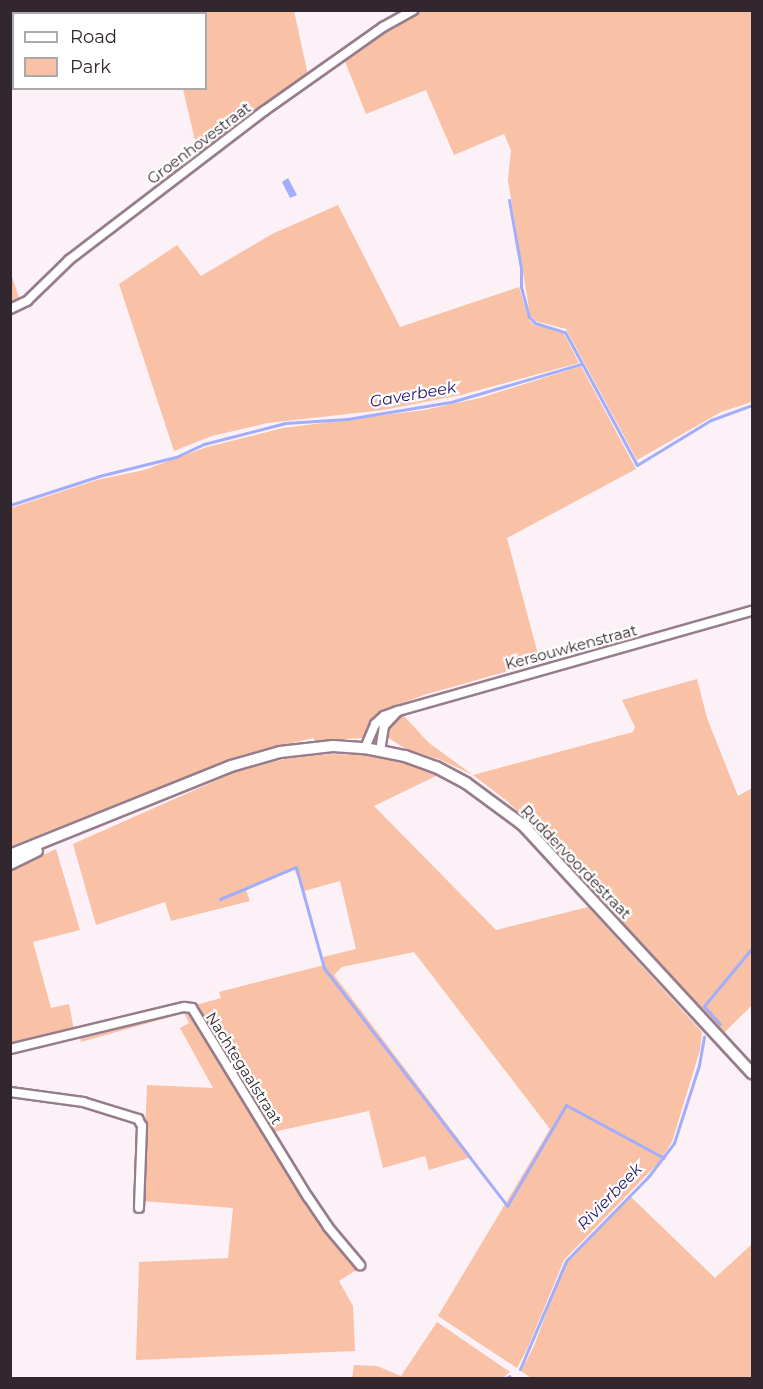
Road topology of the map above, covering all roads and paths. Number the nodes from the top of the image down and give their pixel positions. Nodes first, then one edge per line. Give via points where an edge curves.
1 (414, 10) edge
2 (10, 309) edge
3 (753, 611) edge
4 (398, 711) junction
5 (365, 747) junction
6 (380, 750) junction
7 (60, 836) junction
8 (10, 855) edge
9 (10, 864) edge
10 (10, 1049) edge
11 (753, 1073) edge
12 (10, 1092) edge
13 (139, 1208) dead end
14 (360, 1265) dead end

1 - 2 street, Groenhovestraat via 383,27 264,111 69,260 27,302
3 - 4 street, Kersouwkenstraat
4 - 5 street, Kersouwkenstraat via 375,724
4 - 6 street via 384,726
5 - 6 street, Ruddervoordestraat
5 - 7 street, Ruddervoordestraat via 333,746 256,758
6 - 11 street, Ruddervoordestraat via 436,766 523,825
7 - 8 street, Ruddervoordestraat
7 - 9 street, Ruddervoordestraat
10 - 14 street, Nachtegaalstraat via 184,1006 192,1008 308,1197
12 - 13 street via 83,1102 138,1119 142,1126

